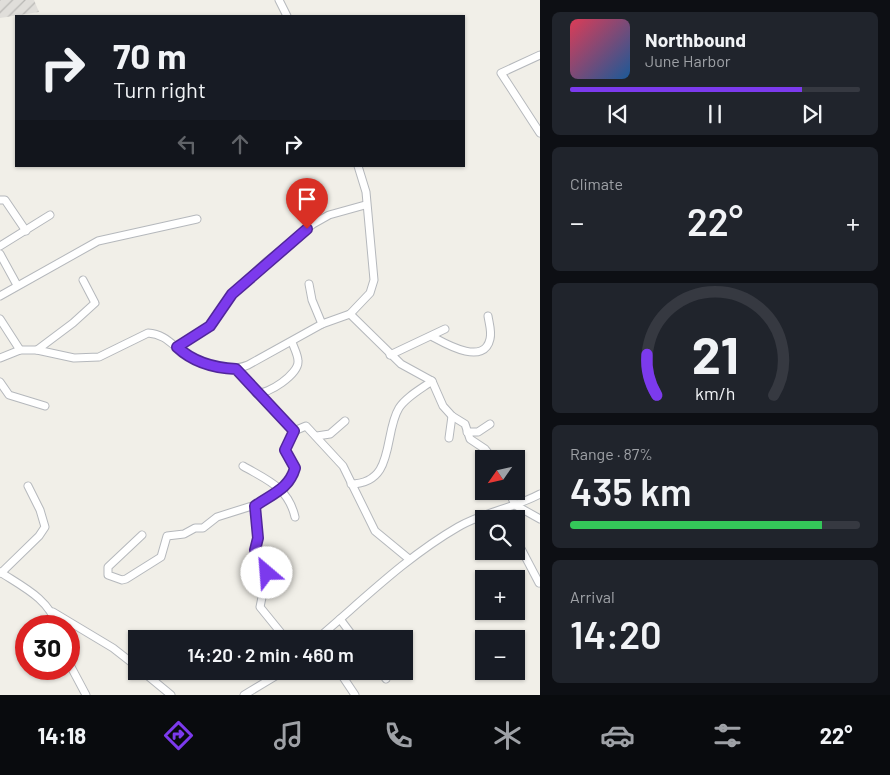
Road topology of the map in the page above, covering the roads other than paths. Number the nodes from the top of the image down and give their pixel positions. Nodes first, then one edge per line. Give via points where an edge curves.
1 (279, 0) edge
2 (286, 15) edge
3 (540, 55) edge
4 (540, 133) edge
5 (358, 167) edge
6 (0, 200) edge
7 (365, 205) junction
8 (50, 215) dead end
9 (197, 220) dead end
10 (26, 231) junction
11 (0, 246) edge
12 (0, 254) edge
13 (83, 280) dead end
14 (309, 284) dead end
15 (17, 285) junction
16 (0, 296) edge
17 (350, 314) junction
18 (488, 316) dead end
19 (0, 319) edge
20 (322, 324) junction
21 (445, 329) dead end
22 (433, 337) junction
23 (292, 342) junction
24 (177, 347) junction
25 (20, 350) junction
26 (37, 350) junction
27 (390, 355) junction
28 (0, 358) edge
29 (236, 369) junction
30 (432, 381) junction
31 (0, 382) edge
32 (256, 393) junction
33 (45, 406) dead end
34 (452, 416) junction
35 (345, 421) dead end
36 (490, 424) dead end
37 (294, 431) junction
38 (467, 432) junction
39 (317, 436) junction
40 (450, 438) dead end
41 (486, 450) edge
42 (243, 466) dead end
43 (351, 484) junction
44 (28, 486) dead end
45 (282, 490) junction
46 (540, 494) edge
47 (513, 500) edge
48 (255, 506) junction
49 (515, 506) junction
50 (504, 510) edge
51 (294, 517) dead end
52 (540, 518) edge
53 (475, 521) edge
54 (142, 536) dead end
55 (525, 556) edge
56 (409, 559) junction
57 (0, 573) edge
58 (539, 583) edge
59 (53, 612) junction
60 (54, 615) edge
61 (340, 619) junction
62 (277, 630) edge
63 (327, 630) edge
64 (348, 630) edge
65 (128, 660) edge
66 (78, 680) edge
67 (153, 680) edge
68 (269, 680) edge
69 (345, 680) edge
70 (86, 695) edge
71 (171, 695) edge
72 (244, 695) edge
73 (355, 695) edge

1 - 2 street
3 - 4 street via 501,73
5 - 7 street via 364,183
6 - 10 street via 5,200
7 - 17 street via 374,280 370,293
7 - 24 street via 329,215 314,224 232,294 210,326
8 - 10 street
9 - 15 street via 98,241
10 - 11 street
12 - 15 street
13 - 26 street via 95,303
14 - 20 street
15 - 16 street
17 - 20 street
17 - 27 street
18 - 22 street via 490,339 488,345 480,350 460,351
19 - 25 street
20 - 23 street
21 - 22 street
22 - 27 street
23 - 29 street via 248,366
23 - 32 street via 298,361 296,369 268,393
24 - 26 street via 163,337 148,333 99,357 74,358
24 - 29 street via 195,360
25 - 26 street
25 - 28 street
27 - 30 street via 406,368
29 - 32 street
30 - 34 street via 439,400
30 - 43 street via 399,408 382,467 366,481
31 - 33 street via 9,395
32 - 37 street
34 - 38 street via 465,424
34 - 40 street
35 - 39 street via 330,434
36 - 38 street via 478,432
37 - 39 street via 306,426
37 - 45 street via 285,450 295,468 290,482
38 - 41 street via 470,439
39 - 43 street via 343,466
42 - 45 street
43 - 56 street via 375,531
44 - 57 street via 45,527
45 - 48 street
45 - 51 street via 291,502
46 - 49 street
47 - 49 street
48 - 54 street via 222,515 203,528 167,536 161,557 126,579 108,575 108,567
48 - 62 street via 258,538 255,550 267,573 260,607
49 - 50 street
49 - 52 street
53 - 56 street via 458,527
55 - 58 street
56 - 61 street
57 - 59 street via 24,587
59 - 60 street
59 - 65 street
61 - 63 street
61 - 64 street
66 - 70 street
67 - 71 street
68 - 72 street
69 - 73 street

